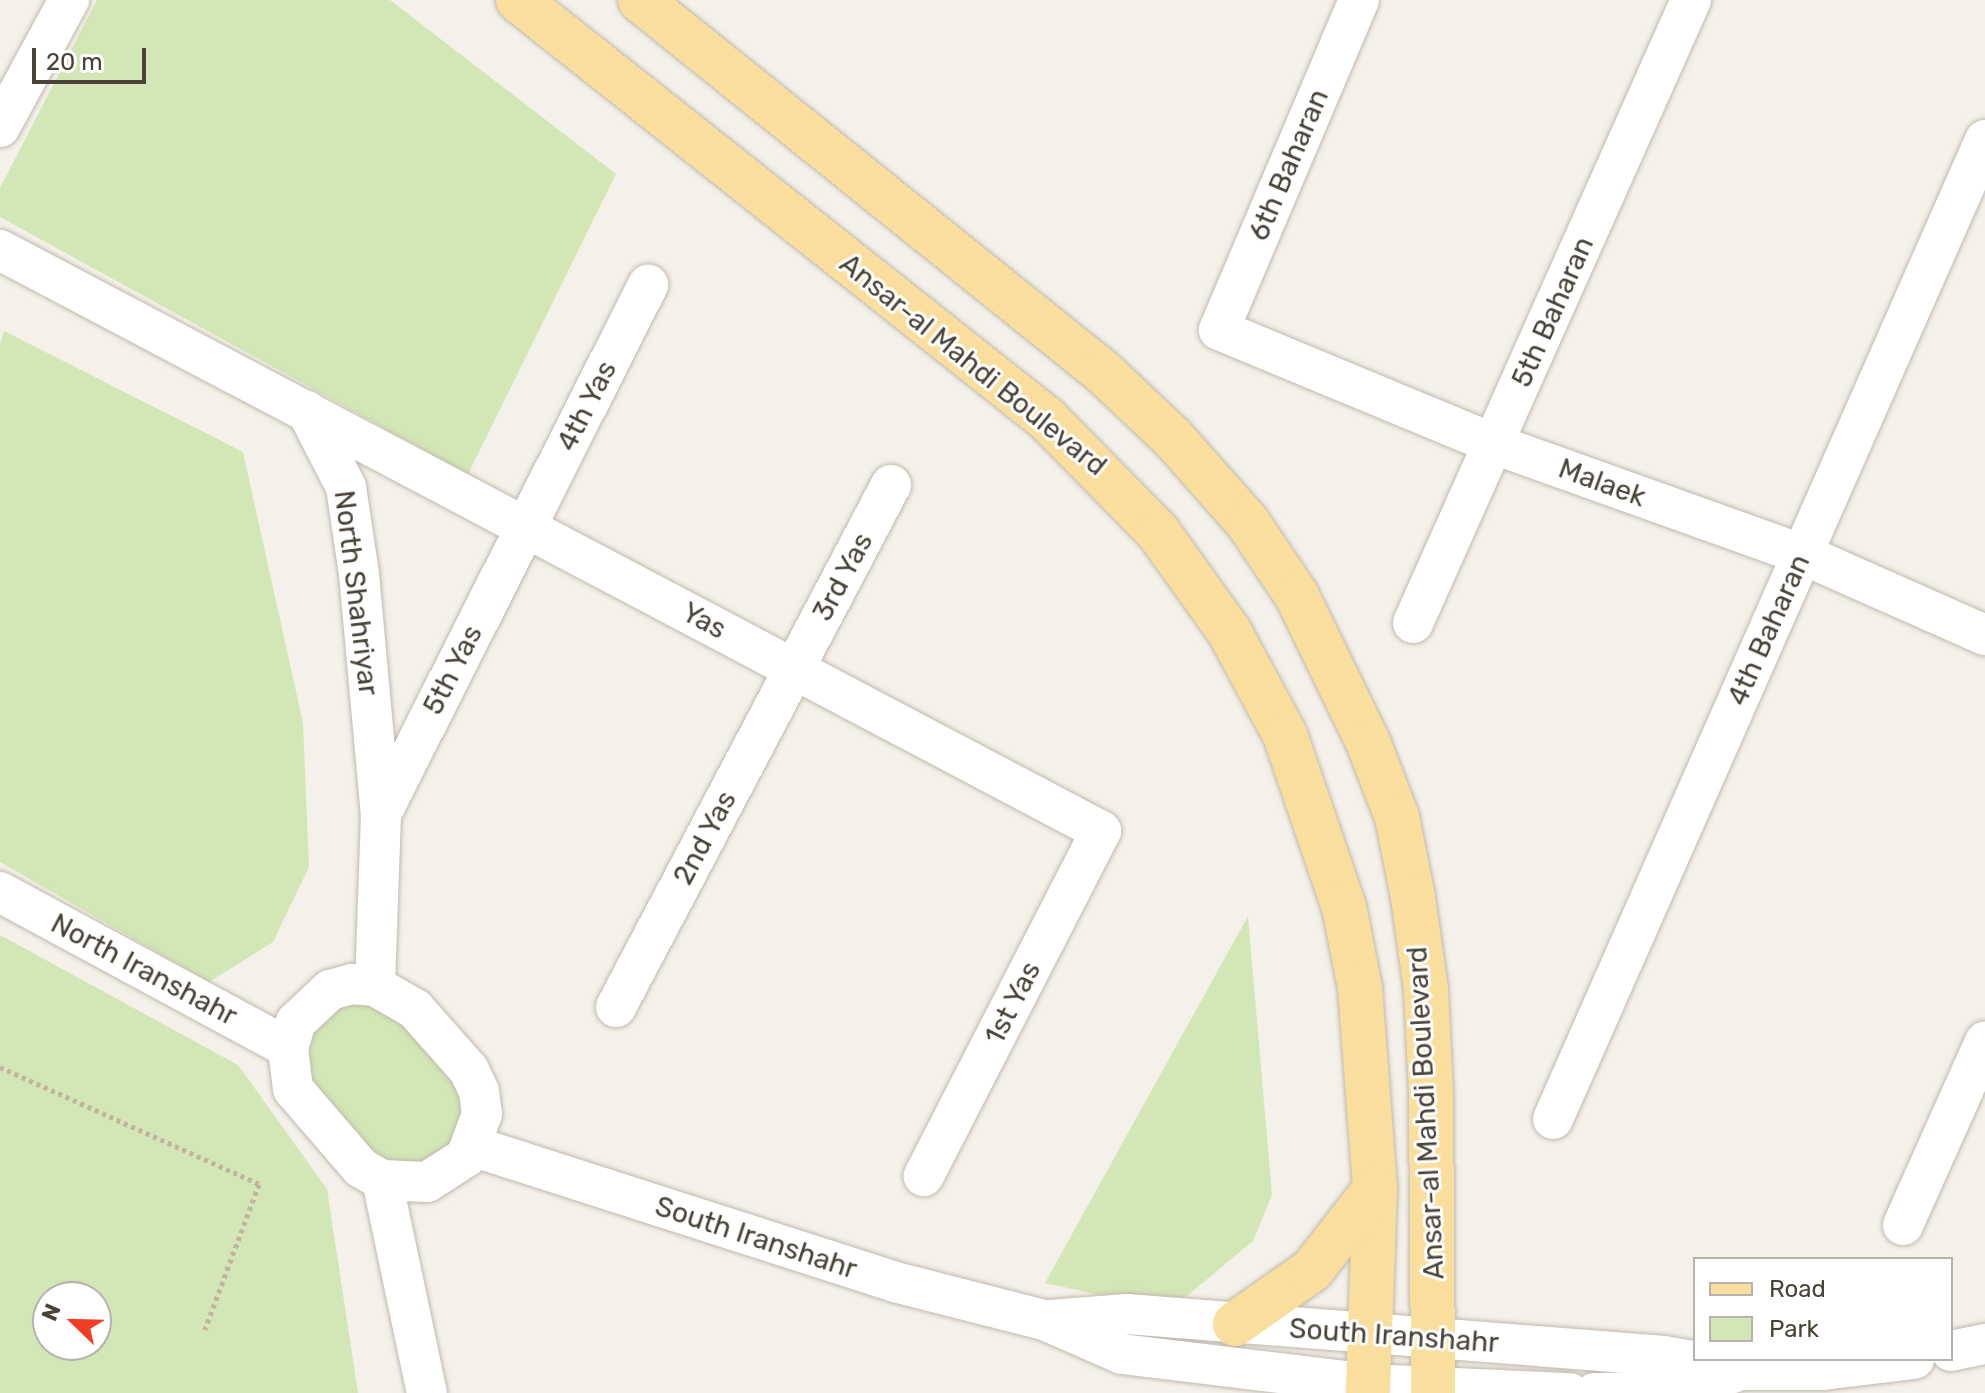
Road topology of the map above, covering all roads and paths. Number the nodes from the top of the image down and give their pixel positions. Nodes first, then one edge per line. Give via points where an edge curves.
1 (69, 0) edge
2 (518, 0) edge
3 (640, 0) edge
4 (1359, 0) edge
5 (1691, 0) edge
6 (0, 127) edge
7 (1985, 140) edge
8 (0, 250) edge
9 (648, 285) dead end
10 (1219, 330) joint
11 (307, 411) junction
12 (1494, 444) junction
13 (891, 485) dead end
14 (526, 527) junction
15 (1802, 554) junction
16 (1413, 623) dead end
17 (1985, 635) edge
18 (795, 668) junction
19 (381, 814) junction
20 (1101, 831) joint
21 (0, 892) edge
22 (375, 986) junction
23 (616, 1007) dead end
24 (1985, 1042) edge
25 (288, 1048) junction
26 (0, 1067) edge
27 (1553, 1119) dead end
28 (472, 1146) junction
29 (924, 1176) dead end
30 (382, 1180) junction
31 (1375, 1189) junction
32 (1903, 1225) dead end
33 (1044, 1320) junction
34 (1235, 1324) junction
35 (205, 1329) dead end
36 (1374, 1334) junction
37 (1435, 1340) junction
38 (1985, 1344) edge
39 (1953, 1351) edge
40 (1897, 1361) edge
41 (1744, 1370) junction
42 (1368, 1388) edge
43 (1433, 1391) edge
44 (427, 1393) edge
45 (1570, 1393) edge
46 (1594, 1393) edge

1 - 6 street
2 - 31 main road, Ansar-al Mahdi Boulevard via 1047,419 1158,532 1229,631 1285,735 1321,836 1344,907 1360,988
3 - 37 main road, Ansar-al Mahdi Boulevard via 1103,372 1172,437 1248,523 1297,596 1336,666 1397,817 1413,897 1426,990
4 - 10 street, 6th Baharan
5 - 12 street, 5th Baharan
7 - 15 street, 4th Baharan
8 - 11 street
9 - 14 street, 4th Yas
10 - 12 street, Malaek
11 - 14 street, Yas
11 - 19 street, North Shahriyar via 346,487
12 - 15 street, Malaek
12 - 16 street, 5th Baharan
13 - 18 street, 3rd Yas
14 - 18 street, Yas
14 - 19 street, 5th Yas
15 - 17 street, Malaek
15 - 27 street, 4th Baharan
18 - 20 street, Yas
18 - 23 street, 2nd Yas
19 - 22 street, North Shahriyar
20 - 29 street, 1st Yas
21 - 25 street, North Iranshahr
22 - 25 street via 330,990 310,1003 296,1022
22 - 28 street via 415,1009 469,1070 482,1114
24 - 32 street
25 - 30 street via 293,1089 361,1168
26 - 35 path via 259,1184
28 - 30 street via 449,1172 427,1182
28 - 33 street, South Iranshahr via 895,1282
30 - 44 street
31 - 34 main road via 1312,1270
31 - 36 main road, Ansar-al Mahdi Boulevard
33 - 34 street, South Iranshahr via 1127,1314
33 - 42 street, South Iranshahr via 1122,1354
34 - 36 street, South Iranshahr
36 - 37 street, South Iranshahr
36 - 42 main road, Ansar-al Mahdi Boulevard
37 - 41 street, South Iranshahr via 1664,1356
37 - 43 main road, Ansar-al Mahdi Boulevard
38 - 39 street
40 - 41 street, South Iranshahr via 1823,1370
41 - 46 street, South Iranshahr via 1662,1392
42 - 43 street, South Iranshahr
43 - 45 street, South Iranshahr

